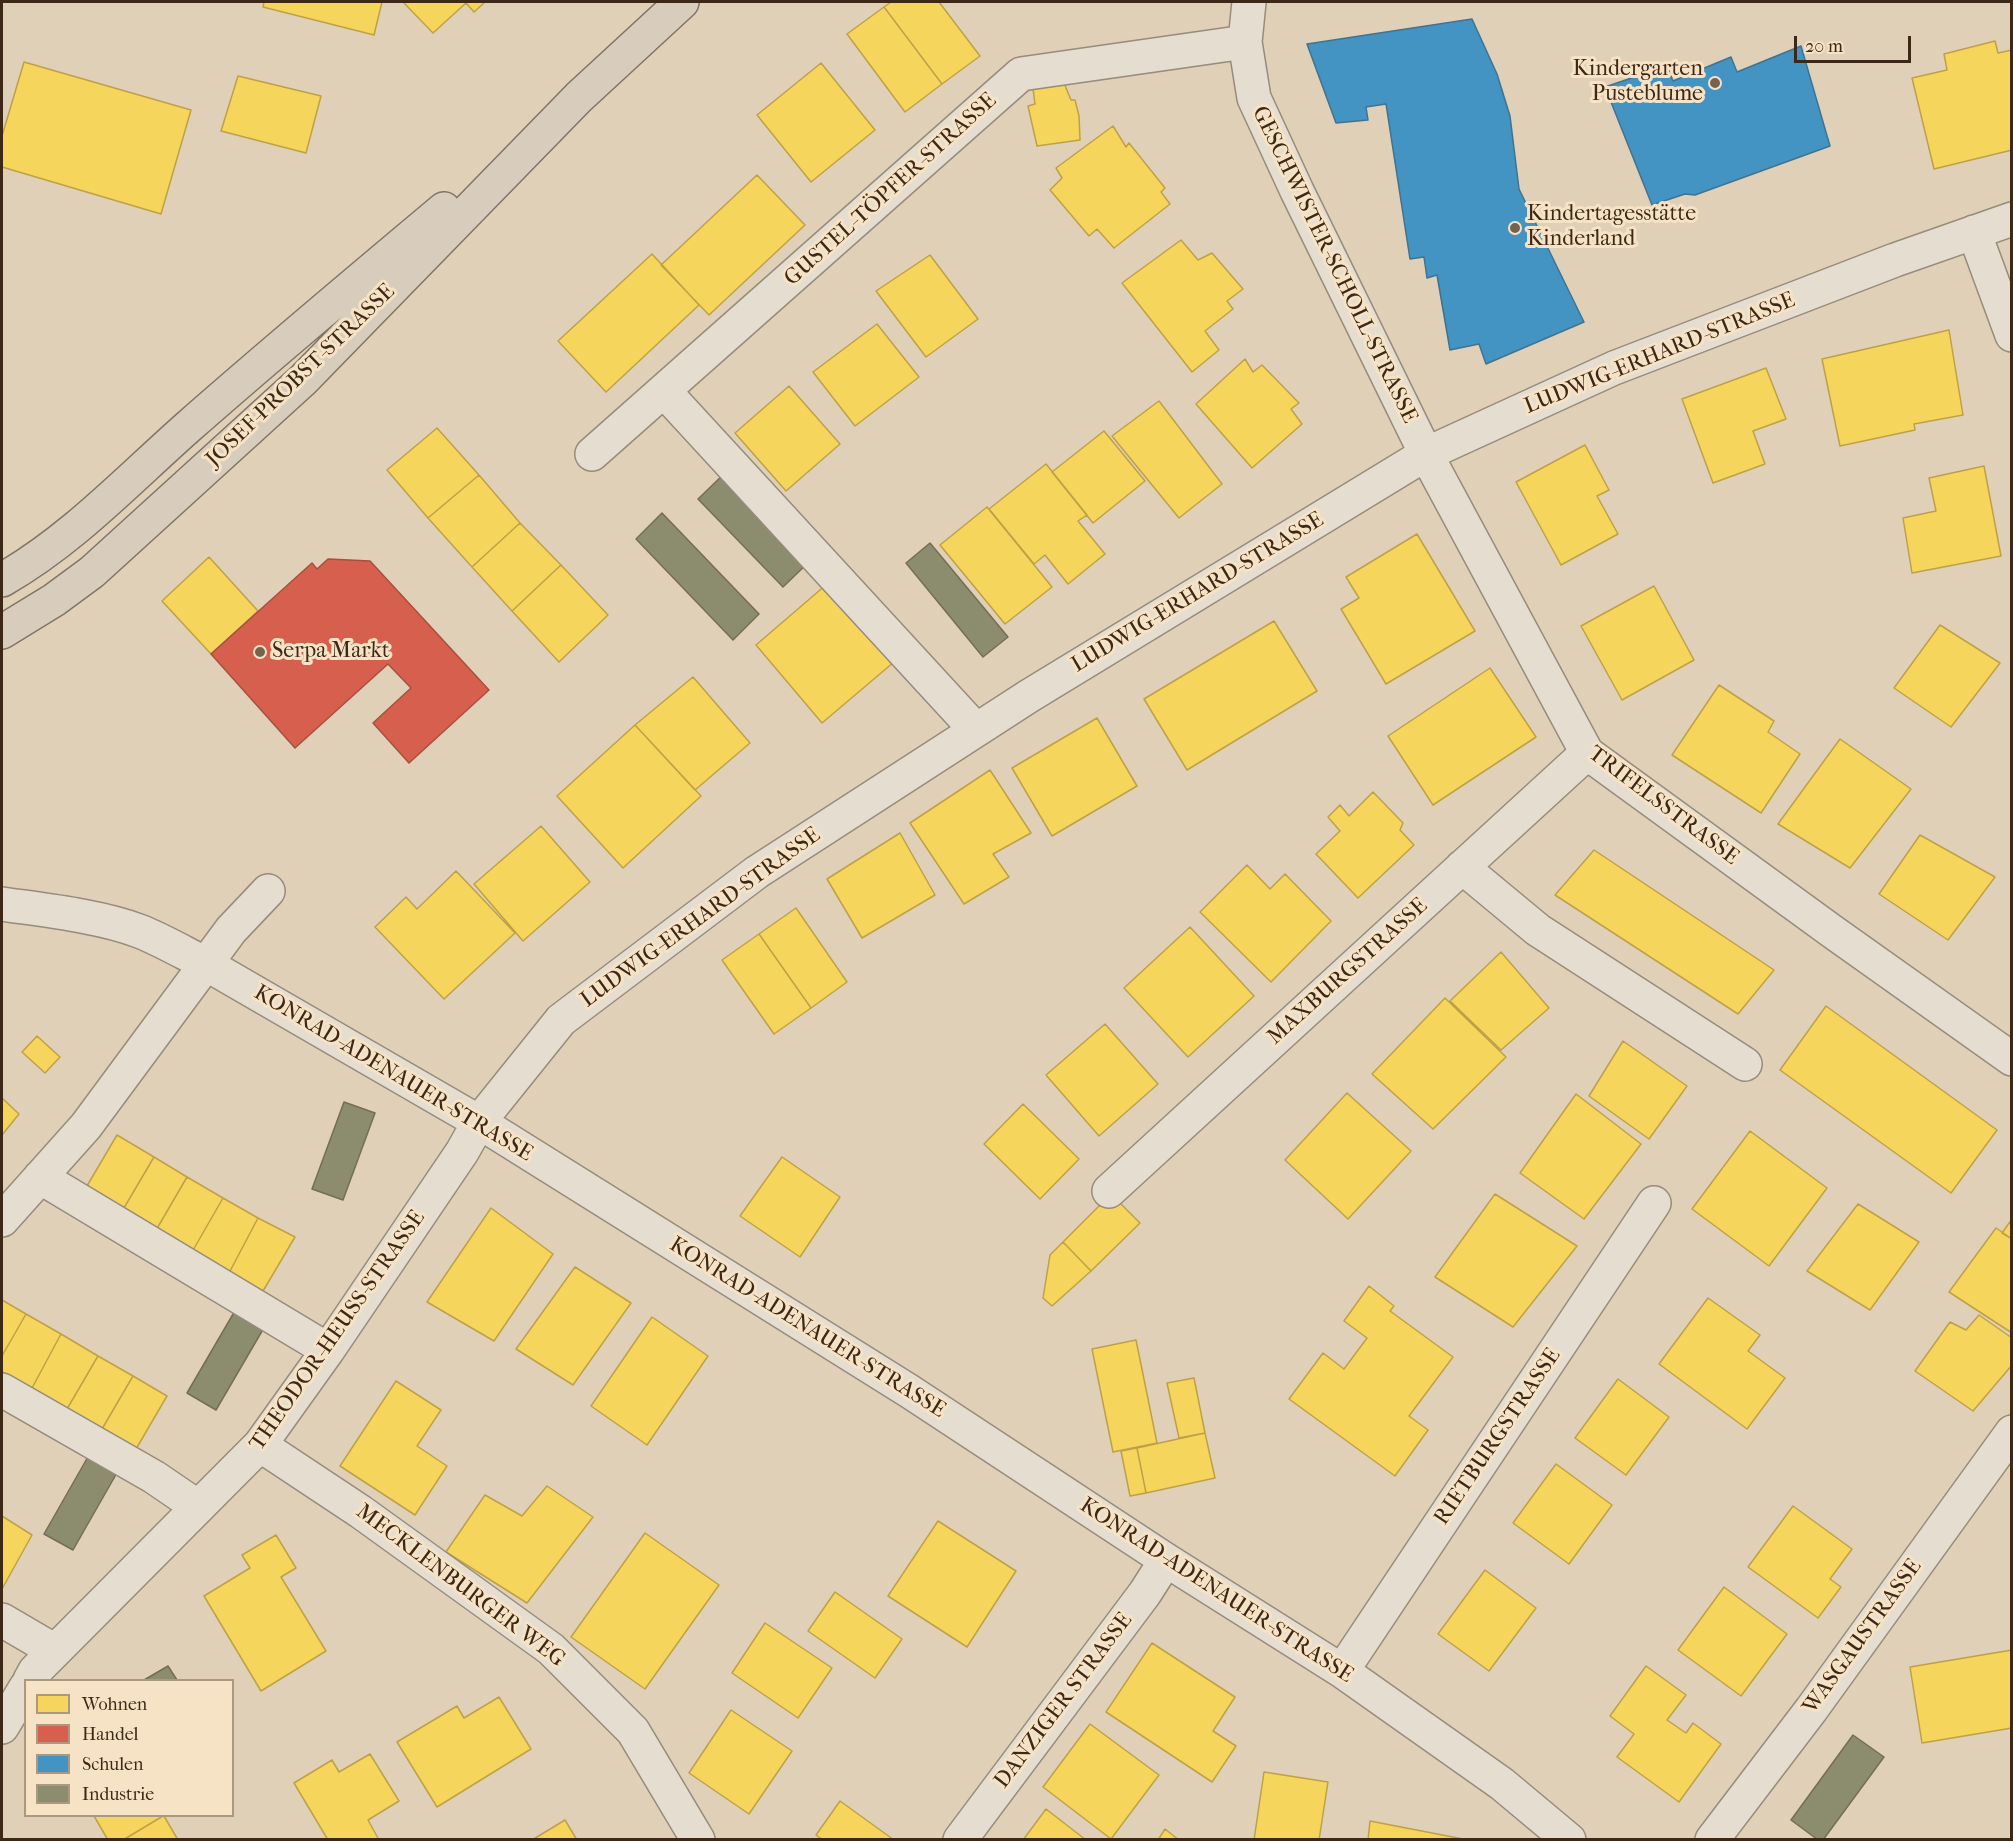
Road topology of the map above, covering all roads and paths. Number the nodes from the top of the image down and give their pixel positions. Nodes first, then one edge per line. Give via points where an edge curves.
1 (682, 2) edge
2 (1249, 2) edge
3 (1245, 42) junction
4 (579, 97) junction
5 (2012, 219) edge
6 (1974, 232) junction
7 (2012, 335) edge
8 (664, 391) junction
9 (592, 454) dead end
10 (1426, 454) junction
11 (2, 580) edge
12 (2, 632) edge
13 (976, 730) junction
14 (1587, 753) junction
15 (1462, 867) junction
16 (268, 891) dead end
17 (2, 904) edge
18 (206, 964) junction
19 (2012, 1059) edge
20 (1745, 1064) dead end
21 (479, 1122) junction
22 (40, 1178) junction
23 (1109, 1191) dead end
24 (1654, 1203) dead end
25 (2, 1220) edge
26 (328, 1350) junction
27 (2, 1390) edge
28 (2012, 1432) edge
29 (260, 1445) junction
30 (198, 1507) junction
31 (1166, 1560) junction
32 (2, 1620) edge
33 (55, 1651) junction
34 (1342, 1671) junction
35 (31, 1679) edge
36 (24, 1690) edge
37 (2, 1727) edge
38 (698, 1839) edge
39 (960, 1839) edge
40 (1569, 1839) edge
41 (1712, 1839) edge

1 - 4 main road, JOSEF-PROBST-STRASSE
2 - 3 street, GESCHWISTER-SCHOLL-STRASSE
3 - 8 street, GUSTEL-TÖPFER-STRASSE via 1021,74
3 - 10 street, GESCHWISTER-SCHOLL-STRASSE via 1254,98
4 - 11 main road, JOSEF-PROBST-STRASSE via 287,339 93,514 35,561
4 - 12 main road, JOSEF-PROBST-STRASSE via 303,380 92,572
5 - 6 street, LUDWIG-ERHARD-STRASSE
6 - 7 street
6 - 10 street, LUDWIG-ERHARD-STRASSE via 1614,368
8 - 9 street, GUSTEL-TÖPFER-STRASSE
8 - 13 street
10 - 13 street, LUDWIG-ERHARD-STRASSE
10 - 14 street, TRIFELSSTRASSE
13 - 21 street, LUDWIG-ERHARD-STRASSE via 757,872 561,1020
14 - 15 street, MAXBURGSTRASSE
14 - 19 street, TRIFELSSTRASSE
15 - 20 street via 1538,930
15 - 23 street, MAXBURGSTRASSE
16 - 18 street
17 - 18 street, KONRAD-ADENAUER-STRASSE via 137,930
18 - 21 street, KONRAD-ADENAUER-STRASSE
18 - 22 street via 86,1126
21 - 26 street, THEODOR-HEUSS-STRASSE
21 - 31 street, KONRAD-ADENAUER-STRASSE via 909,1391
22 - 25 street
22 - 26 street
24 - 34 street, RIETBURGSTRASSE
26 - 29 street, THEODOR-HEUSS-STRASSE
27 - 30 street via 154,1477
28 - 41 street, WASGAUSTRASSE via 1811,1710
29 - 30 street, THEODOR-HEUSS-STRASSE
29 - 38 street, MECKLENBURGER WEG via 361,1512 551,1649 633,1731
30 - 33 street, THEODOR-HEUSS-STRASSE
31 - 34 street, KONRAD-ADENAUER-STRASSE
31 - 39 street, DANZIGER STRASSE
32 - 33 street
33 - 35 street, THEODOR-HEUSS-STRASSE
34 - 40 street, KONRAD-ADENAUER-STRASSE via 1502,1784
36 - 37 street

